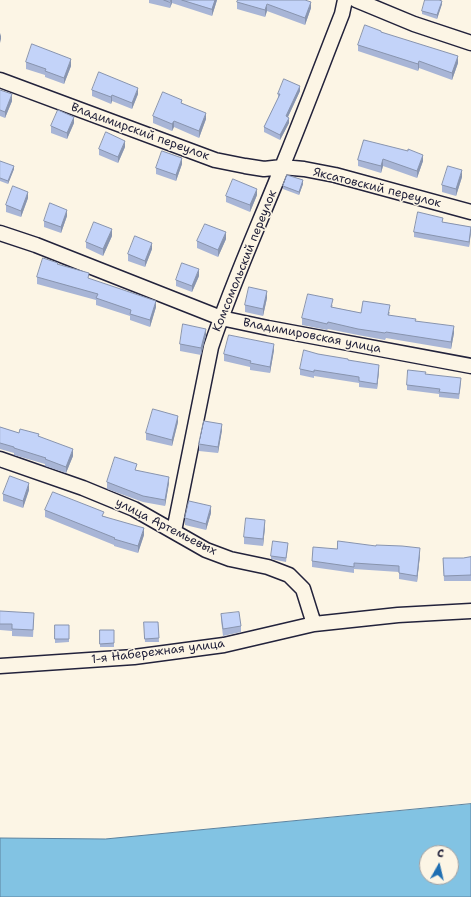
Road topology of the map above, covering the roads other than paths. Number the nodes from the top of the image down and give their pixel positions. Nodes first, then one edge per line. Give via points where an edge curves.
1 (345, 0) edge
2 (356, 0) edge
3 (471, 43) edge
4 (0, 80) edge
5 (282, 167) junction
6 (471, 212) edge
7 (0, 233) edge
8 (221, 318) junction
9 (471, 366) edge
10 (0, 460) edge
11 (174, 531) junction
12 (471, 611) edge
13 (314, 624) junction
14 (0, 666) edge

1 - 5 street, Комсомольский переулок via 342,14
2 - 3 street via 414,24
4 - 5 street, Владимирский переулок via 215,160 264,169
5 - 6 street, Яксатовский переулок via 335,176
5 - 8 street, Комсомольский переулок
7 - 8 street, Владимировская улица
8 - 9 street, Владимировская улица
8 - 11 street, Комсомольский переулок via 211,347
10 - 11 street, улица Артемьевых via 84,488 127,506
11 - 13 street, улица Артемьевых via 206,550 289,575 303,589
12 - 13 street via 398,615
13 - 14 street, 1-я Набережная улица via 224,645 141,656

